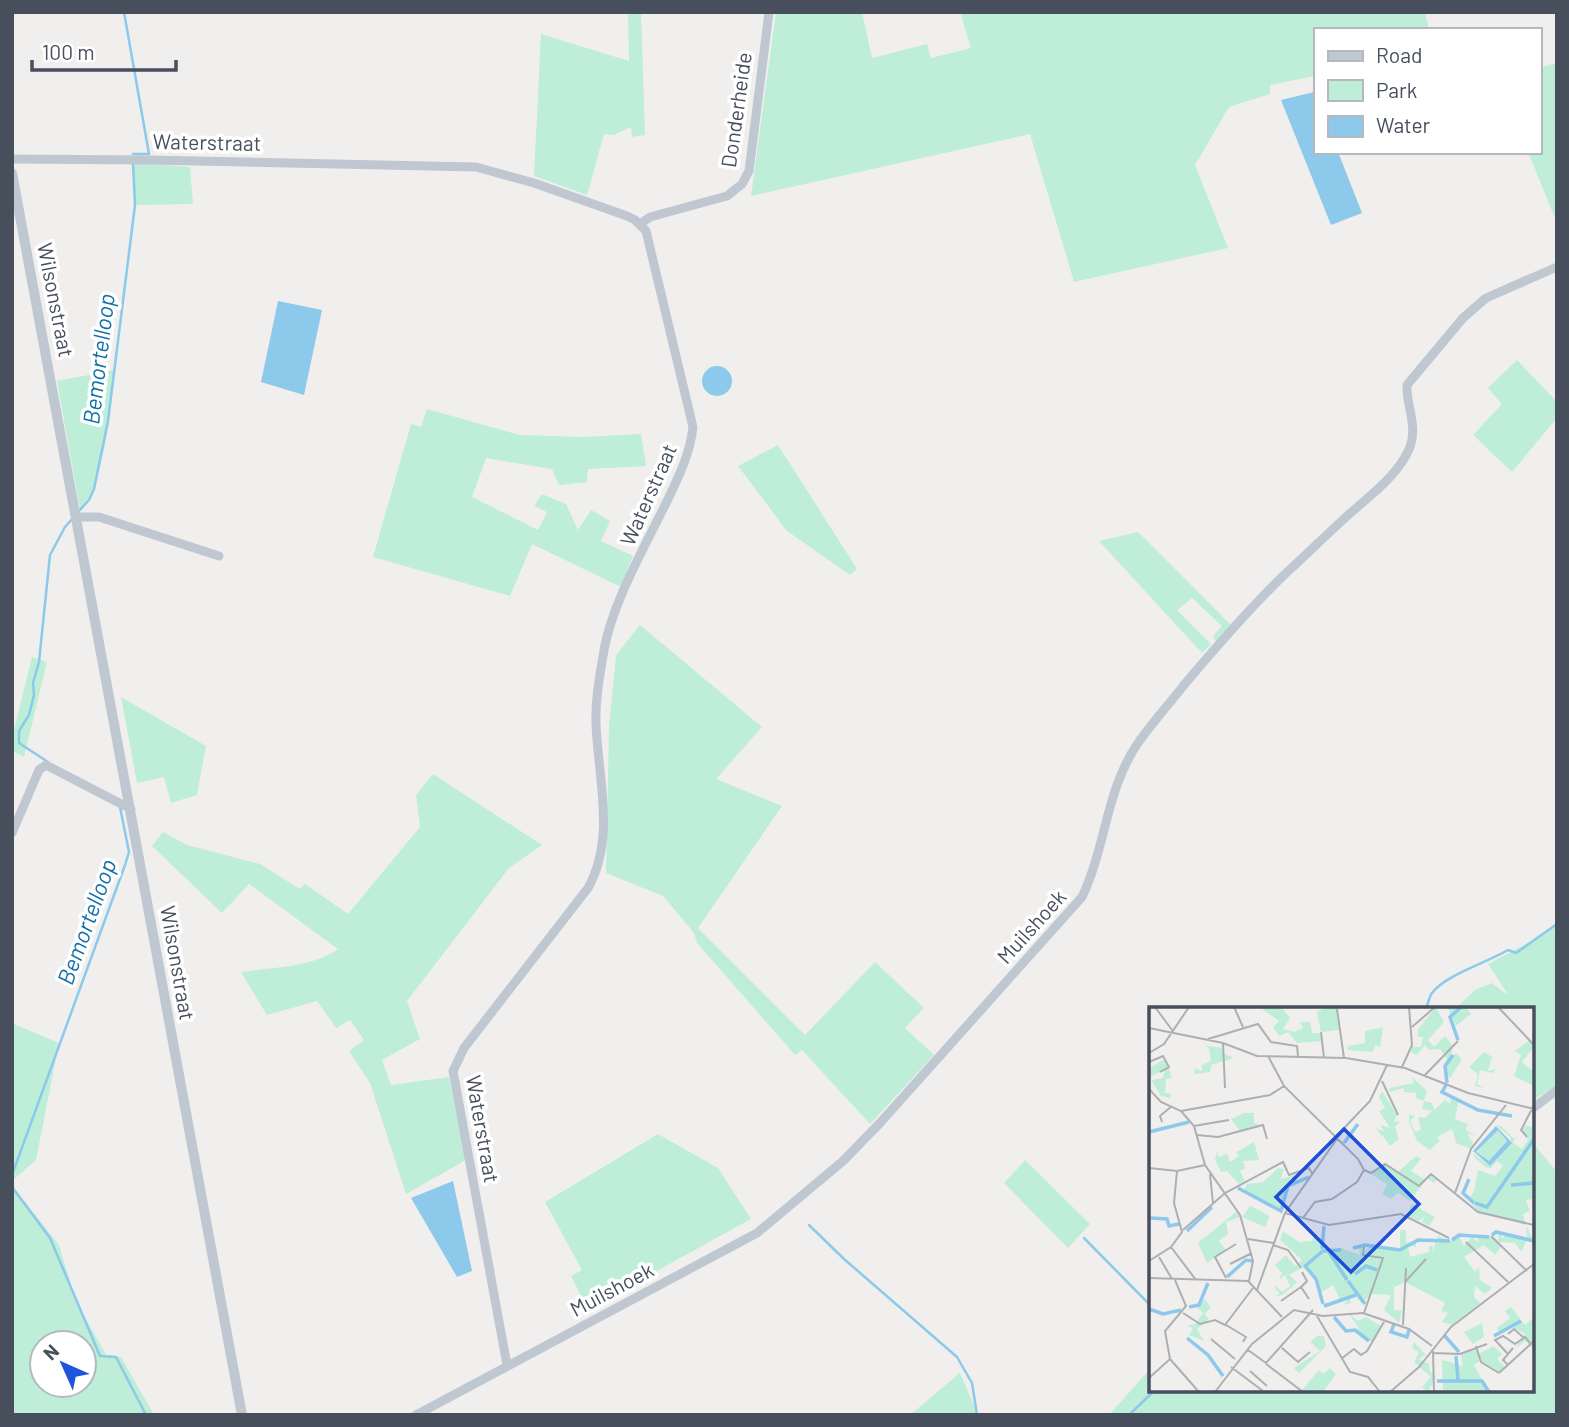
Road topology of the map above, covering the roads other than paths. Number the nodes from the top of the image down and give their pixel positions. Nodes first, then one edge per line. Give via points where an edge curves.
1 (769, 12) edge
2 (12, 159) edge
3 (12, 173) edge
4 (640, 224) junction
5 (1557, 267) edge
6 (76, 517) junction
7 (219, 556) dead end
8 (131, 809) junction
9 (12, 833) edge
10 (1557, 1090) edge
11 (1534, 1107) edge
12 (507, 1365) junction
13 (242, 1415) edge
14 (416, 1415) edge

1 - 4 street, Donderheide via 749,171 742,184 727,196 650,217
2 - 4 street, Waterstraat via 476,167 534,183
3 - 6 street, Wilsonstraat
4 - 12 street, Waterstraat via 650,240 693,427 687,458 619,603 605,646 596,700 600,859 588,888 464,1048 453,1071
5 - 12 street, Muilshoek via 1486,298 1462,318 1407,384 1413,419 1409,450 1375,492 1241,620 1156,719 1123,768 1082,897 880,1123 843,1161 757,1233
6 - 7 street via 99,517
6 - 8 street, Wilsonstraat
8 - 9 street via 46,765 39,770
8 - 13 street, Wilsonstraat
10 - 11 street
12 - 14 street, Muilshoek

